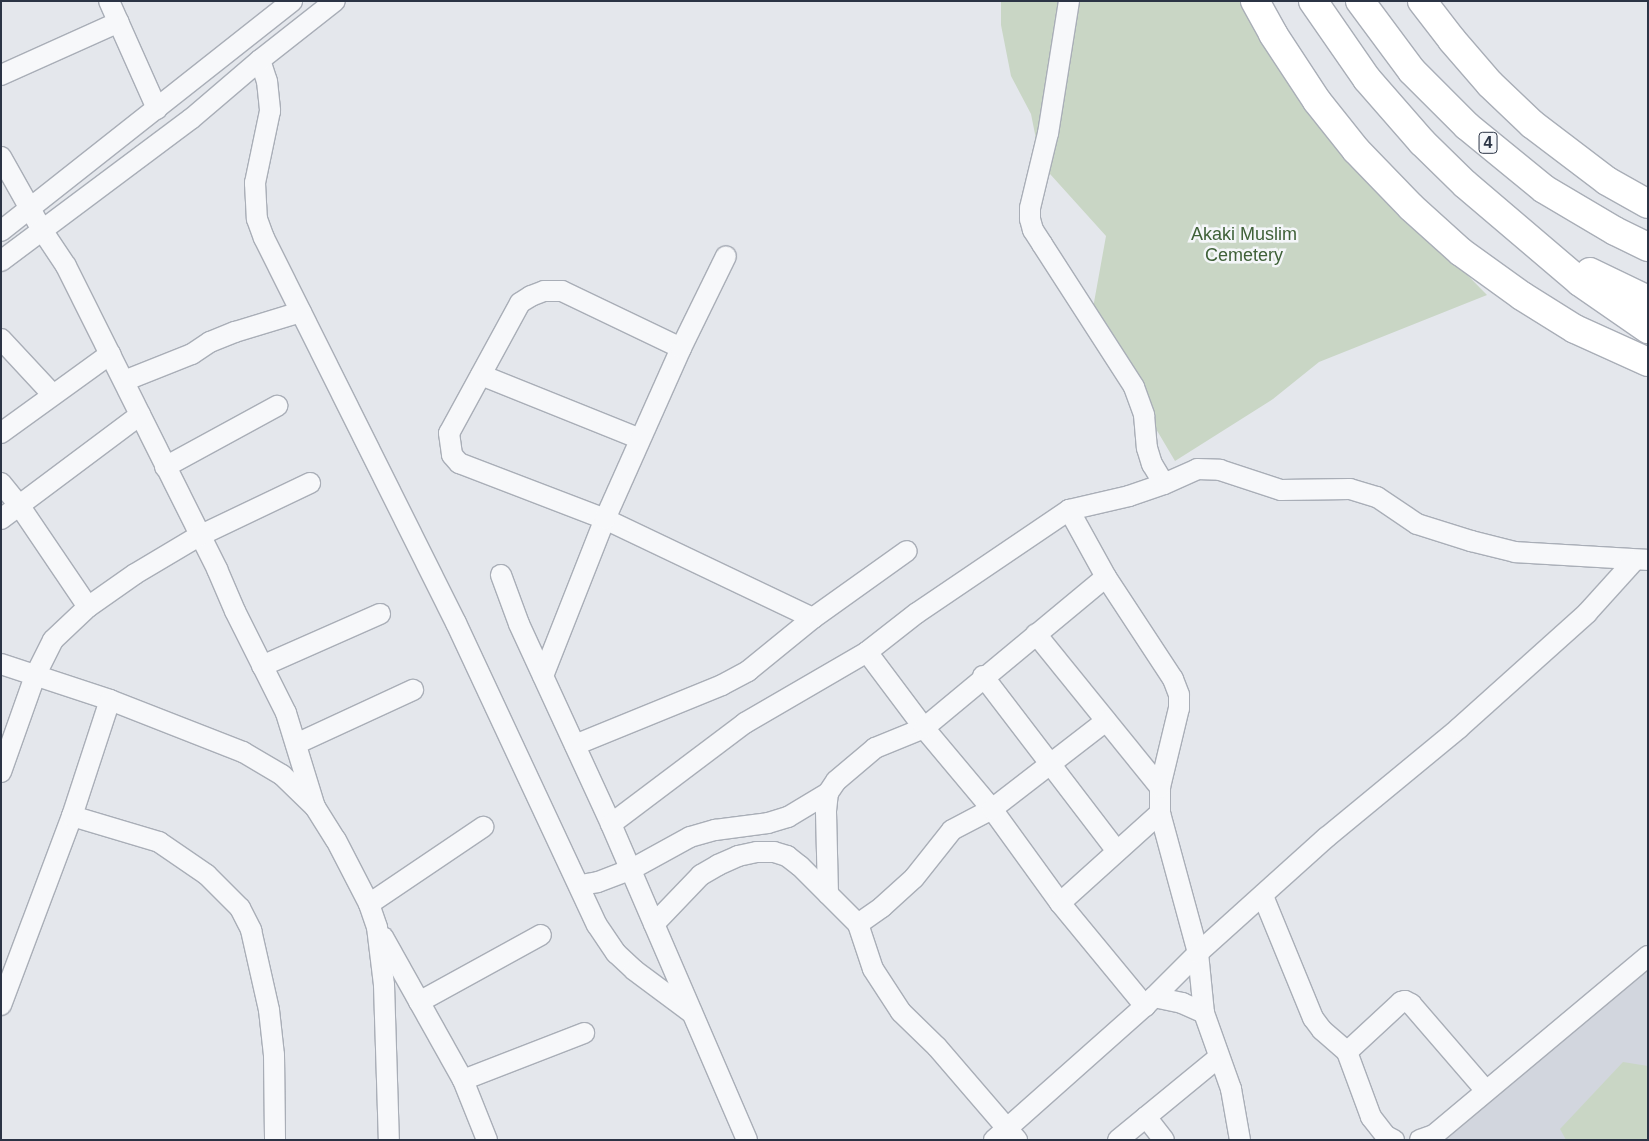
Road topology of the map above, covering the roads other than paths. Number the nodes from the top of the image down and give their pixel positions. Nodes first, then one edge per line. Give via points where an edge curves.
1 (109, 1) edge
2 (292, 1) edge
3 (336, 1) edge
4 (1069, 1) edge
5 (1255, 1) edge
6 (1313, 1) edge
7 (1360, 1) edge
8 (1422, 1) edge
9 (119, 22) junction
10 (260, 60) junction
11 (1, 75) edge
12 (157, 109) junction
13 (1, 156) edge
14 (1648, 204) edge
15 (30, 208) junction
16 (1498, 212) junction
17 (42, 230) junction
18 (1, 231) edge
19 (1648, 247) edge
20 (726, 256) dead end
21 (1, 261) edge
22 (1648, 300) edge
23 (300, 312) junction
24 (1648, 328) edge
25 (1, 340) edge
26 (681, 348) junction
27 (110, 354) junction
28 (1648, 362) edge
29 (481, 374) junction
30 (124, 382) junction
31 (52, 395) junction
32 (277, 406) dead end
33 (140, 415) junction
34 (1, 433) edge
35 (640, 439) junction
36 (165, 466) junction
37 (1, 483) edge
38 (310, 483) dead end
39 (1164, 484) junction
40 (19, 505) junction
41 (1069, 510) junction
42 (1, 518) edge
43 (605, 519) junction
44 (199, 536) junction
45 (907, 551) dead end
46 (1641, 561) edge
47 (501, 575) dead end
48 (1106, 577) junction
49 (88, 606) junction
50 (380, 614) dead end
51 (813, 618) junction
52 (1036, 634) junction
53 (867, 652) junction
54 (1, 664) edge
55 (262, 666) junction
56 (35, 676) junction
57 (544, 676) junction
58 (983, 676) junction
59 (413, 690) dead end
60 (110, 700) junction
61 (1106, 721) junction
62 (924, 728) junction
63 (296, 744) junction
64 (575, 745) junction
65 (1050, 764) junction
66 (1, 772) edge
67 (1160, 787) junction
68 (828, 793) junction
69 (315, 807) junction
70 (992, 809) junction
71 (1160, 813) junction
72 (72, 816) junction
73 (610, 824) junction
74 (484, 826) dead end
75 (1117, 851) junction
76 (630, 870) junction
77 (580, 886) junction
78 (828, 894) junction
79 (1263, 896) junction
80 (1060, 903) junction
81 (368, 904) junction
82 (654, 924) junction
83 (858, 924) junction
84 (377, 927) junction
85 (542, 935) dead end
86 (1198, 953) junction
87 (1648, 956) edge
88 (1149, 1001) junction
89 (419, 1002) junction
90 (1, 1005) edge
91 (692, 1013) junction
92 (1204, 1013) junction
93 (584, 1033) dead end
94 (1347, 1052) junction
95 (1218, 1058) junction
96 (463, 1080) junction
97 (1486, 1091) junction
98 (1146, 1117) junction
99 (1006, 1136) edge
100 (275, 1140) edge
101 (389, 1140) edge
102 (487, 1140) edge
103 (747, 1140) edge
104 (1118, 1140) edge
105 (1164, 1140) edge
106 (1240, 1140) edge
107 (1394, 1140) edge
108 (1420, 1140) edge

1 - 9 street
2 - 12 street
3 - 10 street
4 - 39 street via 1048,133 1030,219 1033,230 1134,387 1144,415 1147,448
5 - 28 highway via 1272,34 1317,101 1356,150 1411,207 1461,252 1522,296 1575,329
6 - 16 highway via 1373,86 1422,142
7 - 19 highway, 4 via 1412,71 1467,126 1544,189
8 - 14 highway via 1490,84 1532,124 1607,181
9 - 11 street
9 - 12 street
10 - 17 street via 191,119
10 - 23 street via 267,81 270,111 255,183 257,218
12 - 15 street
13 - 15 street
15 - 17 street
15 - 18 street
16 - 22 highway via 1583,269
16 - 24 highway via 1580,282
17 - 21 street
17 - 27 street via 66,266
20 - 26 street
23 - 30 street via 235,332
23 - 77 street via 456,623
25 - 31 street
26 - 29 street via 562,291 544,291 520,303
26 - 35 street
27 - 30 street
27 - 31 street
29 - 35 street
29 - 43 street via 449,433 452,455 459,463
30 - 33 street
31 - 34 street
32 - 36 street
33 - 36 street
33 - 40 street
35 - 43 street
36 - 44 street
37 - 40 street
38 - 44 street
39 - 41 street
39 - 46 street via 1197,468 1220,470 1282,490 1350,489 1377,497 1417,524 1515,552
40 - 42 street
40 - 49 street
41 - 48 street
41 - 53 street via 916,613
43 - 51 street
43 - 57 street
44 - 49 street
44 - 55 street
45 - 51 street
46 - 79 street via 1459,728 1327,837
47 - 57 street via 519,624
48 - 52 street
48 - 67 street via 1173,680 1179,695 1180,708
49 - 56 street via 53,640
50 - 55 street
51 - 64 street via 748,671 722,685
52 - 58 street
52 - 61 street
53 - 62 street
53 - 73 street via 745,723
54 - 56 street
55 - 63 street via 286,713
56 - 60 street
56 - 66 street
57 - 64 street
58 - 62 street
58 - 65 street
59 - 63 street
60 - 69 street via 244,752 282,776
60 - 72 street
61 - 65 street
61 - 67 street
62 - 68 street via 875,748 836,781
62 - 70 street
63 - 69 street
64 - 73 street
65 - 70 street
65 - 75 street
67 - 71 street
68 - 76 street via 788,817 690,837
68 - 78 street
69 - 81 street via 336,840
70 - 80 street
70 - 83 street via 952,830 914,878
71 - 75 street
71 - 86 street
72 - 90 street
72 - 100 street via 159,842 207,875 240,908 251,930 269,1010 274,1055
73 - 76 street
74 - 81 street
75 - 80 street
76 - 77 street
76 - 82 street
77 - 91 street via 597,925 616,953 658,990
78 - 82 street via 787,856 774,852 738,856 701,875
78 - 83 street
79 - 86 street
79 - 94 street via 1313,1018
80 - 88 street
81 - 84 street
82 - 91 street
83 - 99 street via 873,969 886,991 901,1012 937,1047
84 - 89 street
84 - 101 street via 384,985
85 - 89 street
86 - 88 street
86 - 92 street
87 - 97 street
88 - 92 street via 1182,1003
88 - 99 street
89 - 96 street
91 - 103 street
92 - 95 street
93 - 96 street
94 - 97 street via 1401,1002 1406,1001
94 - 107 street via 1371,1117 1386,1136
95 - 98 street
95 - 106 street via 1230,1089
96 - 102 street
97 - 108 street via 1434,1134
98 - 104 street
98 - 105 street

